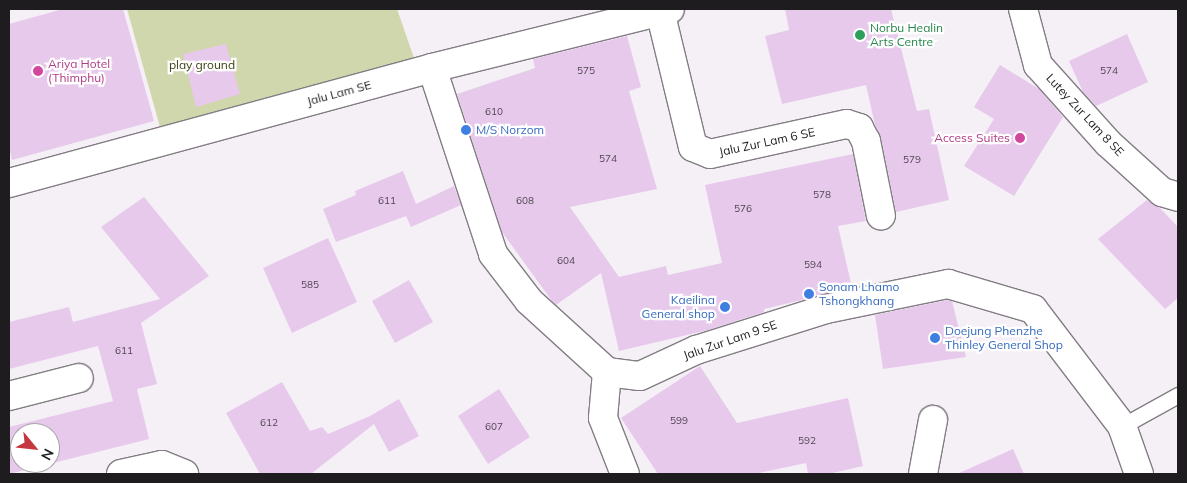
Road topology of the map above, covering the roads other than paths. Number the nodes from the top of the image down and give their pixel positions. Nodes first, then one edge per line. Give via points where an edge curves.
1 (1023, 9) edge
2 (665, 10) edge
3 (432, 68) junction
4 (9, 183) edge
5 (1178, 197) edge
6 (881, 216) dead end
7 (607, 372) junction
8 (79, 378) dead end
9 (1178, 395) edge
10 (9, 396) edge
11 (933, 420) dead end
12 (1122, 426) junction
13 (121, 474) edge
14 (184, 474) edge
15 (625, 474) edge
16 (923, 474) edge
17 (1139, 474) edge

1 - 5 street, Lutey Zur Lam 8 SE via 1038,65 1108,143 1162,192
2 - 3 street, Jalu Lam SE
2 - 6 street, Jalu Zur Lam 6 SE via 693,147 710,154 847,124 859,128 866,141
3 - 4 street, Jalu Lam SE
3 - 7 street via 493,254 529,301
7 - 12 street, Jalu Zur Lam 9 SE via 640,376 696,350 826,309 948,284 1033,309
7 - 15 street via 603,418
8 - 10 street
9 - 12 lane
11 - 16 street
12 - 17 street, Jalu Zur Lam 9 SE
13 - 14 street via 162,465

